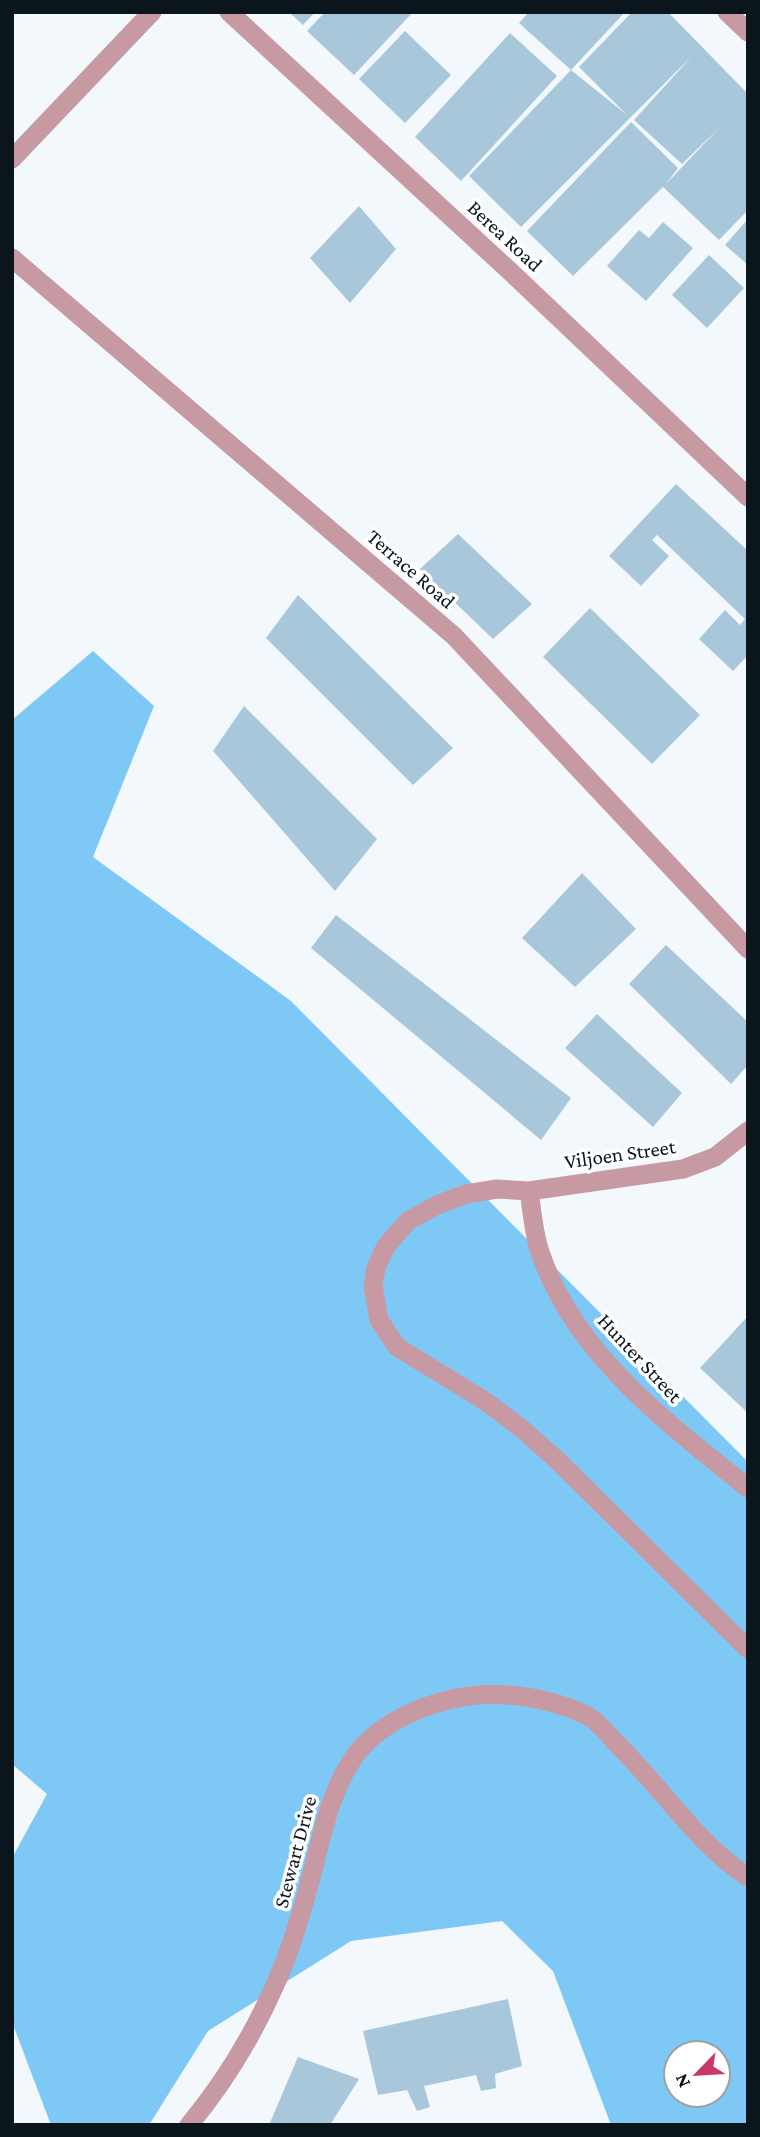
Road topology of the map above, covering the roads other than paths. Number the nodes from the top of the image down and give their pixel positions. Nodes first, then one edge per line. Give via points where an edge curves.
1 (152, 12) edge
2 (229, 12) edge
3 (727, 12) edge
4 (748, 32) edge
5 (12, 159) edge
6 (12, 258) edge
7 (748, 497) edge
8 (748, 949) edge
9 (748, 1131) edge
10 (529, 1191) junction
11 (748, 1488) edge
12 (748, 1649) edge
13 (748, 1877) edge
14 (189, 2125) edge

1 - 5 street
2 - 7 street, Berea Road
3 - 4 street
6 - 8 street, Terrace Road via 454,636
9 - 10 street, Viljoen Street via 715,1157 683,1169
10 - 11 street, Hunter Street via 543,1259 585,1336 643,1401
10 - 12 street via 497,1189 466,1194 408,1221 386,1246 376,1268 373,1286 379,1320 397,1347 485,1401 558,1461
13 - 14 street, Stewart Drive via 727,1863 590,1717 505,1693 468,1695 423,1706 382,1729 353,1758 331,1798 301,1918 276,1985 235,2061

